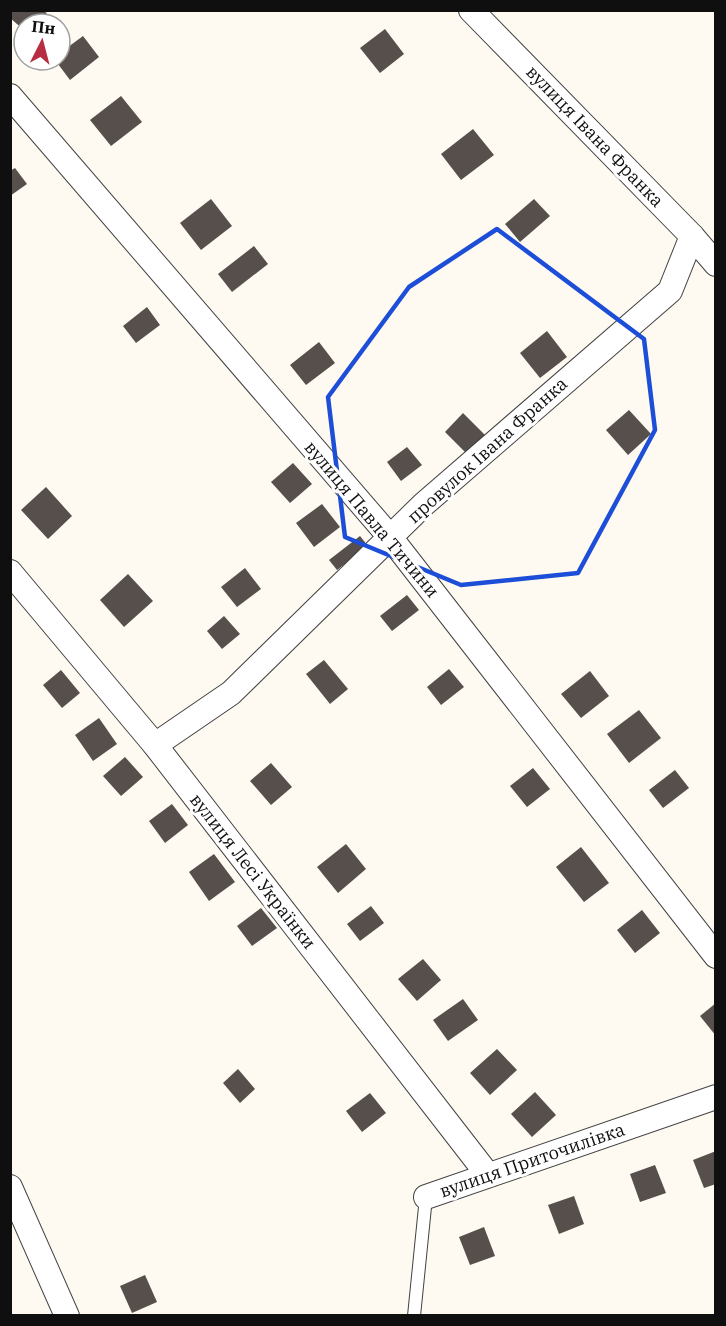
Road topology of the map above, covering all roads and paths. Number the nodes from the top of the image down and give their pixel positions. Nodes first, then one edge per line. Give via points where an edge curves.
1 (471, 10) edge
2 (10, 96) edge
3 (692, 236) junction
4 (716, 264) edge
5 (390, 537) junction
6 (10, 572) edge
7 (155, 745) junction
8 (716, 956) edge
9 (716, 1097) edge
10 (488, 1175) junction
11 (10, 1187) edge
12 (426, 1197) joint
13 (67, 1316) edge
14 (414, 1316) edge

1 - 3 street, вулиця Івана Франка
2 - 5 street, вулиця Павла Тичини
3 - 4 street, вулиця Івана Франка
3 - 5 street, провулок Івана Франка via 670,291
5 - 7 street, провулок Івана Франка via 231,693
5 - 8 street, вулиця Павла Тичини
6 - 7 street, вулиця Лесі Українки
7 - 10 street, вулиця Лесі Українки
9 - 10 street, вулиця Приточилівка
10 - 12 street, вулиця Приточилівка
11 - 13 street
12 - 14 lane, вулиця Приточилівка

